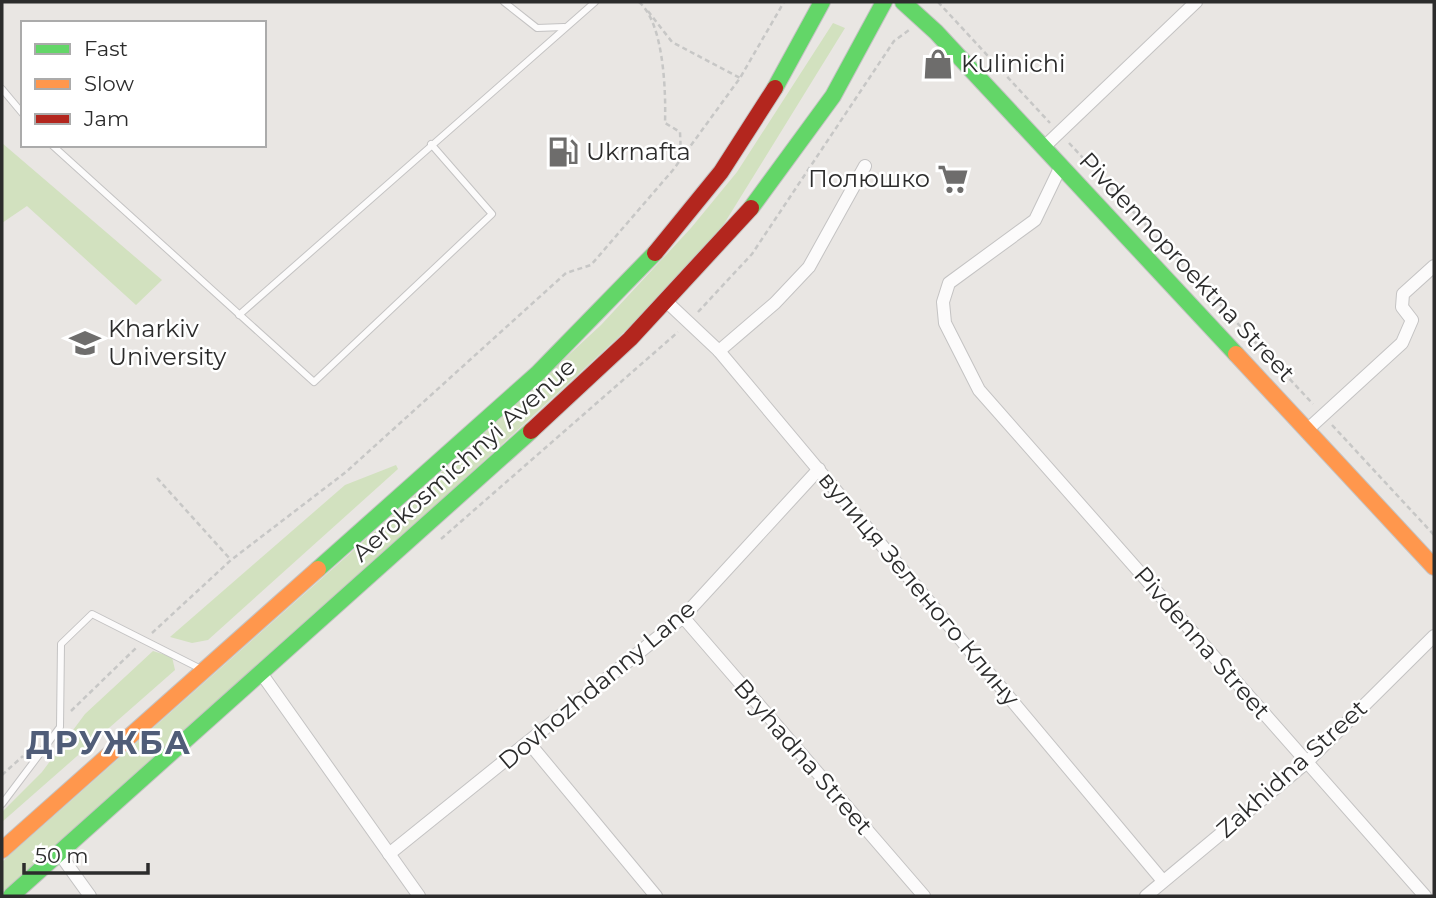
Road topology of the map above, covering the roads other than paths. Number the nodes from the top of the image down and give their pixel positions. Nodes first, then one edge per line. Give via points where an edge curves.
1 (504, 2) edge
2 (595, 2) edge
3 (822, 2) edge
4 (884, 2) edge
5 (903, 2) edge
6 (1196, 2) edge
7 (566, 27) junction
8 (2, 89) edge
9 (21, 112) edge
10 (431, 144) junction
11 (54, 147) edge
12 (1044, 147) junction
13 (865, 166) dead end
14 (1061, 166) junction
15 (1434, 266) edge
16 (668, 303) junction
17 (239, 315) junction
18 (719, 351) junction
19 (1307, 430) junction
20 (819, 469) junction
21 (1434, 566) edge
22 (683, 617) junction
23 (1434, 636) edge
24 (204, 670) junction
25 (261, 673) junction
26 (529, 743) junction
27 (1307, 762) junction
28 (2, 804) edge
29 (2, 850) edge
30 (59, 853) junction
31 (389, 854) junction
32 (1163, 881) junction
33 (11, 896) edge
34 (90, 896) edge
35 (419, 896) edge
36 (656, 896) edge
37 (923, 896) edge
38 (1146, 896) edge
39 (1425, 896) edge

1 - 7 lane via 537,28
2 - 7 lane
3 - 24 main road, Aerokosmichnyi Avenue via 784,74 721,172 632,281 551,361
4 - 16 main road, Aerokosmichnyi Avenue via 834,95 765,192
5 - 12 main road, Pivdennoproektna Street
6 - 12 street
7 - 10 lane
8 - 9 lane
10 - 17 lane
10 - 17 lane via 492,214 314,382
11 - 17 lane
12 - 14 main road, Pivdennoproektna Street
13 - 18 street via 809,267
14 - 19 main road, Pivdennoproektna Street
14 - 27 street, Pivdenna Street via 1035,220 949,283 943,302 945,323 979,390
15 - 19 street via 1403,294 1402,307 1412,320 1402,343
16 - 18 street, вулиця Зеленого Клину
16 - 25 main road, Aerokosmichnyi Avenue
18 - 20 street, вулиця Зеленого Клину
19 - 21 main road, Pivdennoproektna Street
20 - 22 street, Dovhozhdanny Lane
20 - 32 street, вулиця Зеленого Клину
22 - 26 street, Dovhozhdanny Lane
22 - 37 street, Bryhadna Street
23 - 27 street, Zakhidna Street
24 - 28 lane via 92,614 61,644 60,727
24 - 29 main road, Aerokosmichnyi Avenue
25 - 30 main road, Aerokosmichnyi Avenue
25 - 31 street
26 - 31 street, Dovhozhdanny Lane
26 - 36 street
27 - 32 street, Zakhidna Street
27 - 39 street, Pivdenna Street
30 - 33 main road, Aerokosmichnyi Avenue
30 - 34 street
31 - 35 street
32 - 38 street, Zakhidna Street

